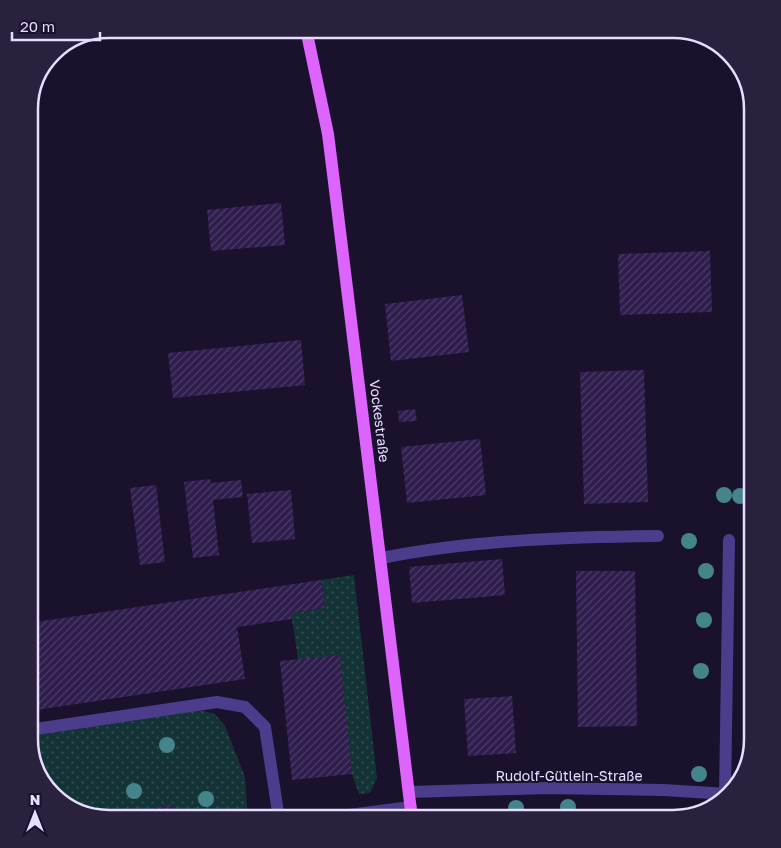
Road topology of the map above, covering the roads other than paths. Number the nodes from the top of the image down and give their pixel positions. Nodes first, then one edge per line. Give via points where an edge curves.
1 (308, 37) edge
2 (658, 536) dead end
3 (729, 540) dead end
4 (382, 558) junction
5 (37, 729) edge
6 (727, 785) edge
7 (409, 792) junction
8 (719, 794) edge
9 (278, 810) edge
10 (412, 810) edge

1 - 4 main road, Vockestraße via 328,134
2 - 4 street via 572,536
3 - 6 street
4 - 7 main road, Vockestraße
5 - 9 street via 216,702 245,707 265,728
7 - 8 street, Rudolf-Gütlein-Straße via 547,788
7 - 10 main road, Vockestraße

